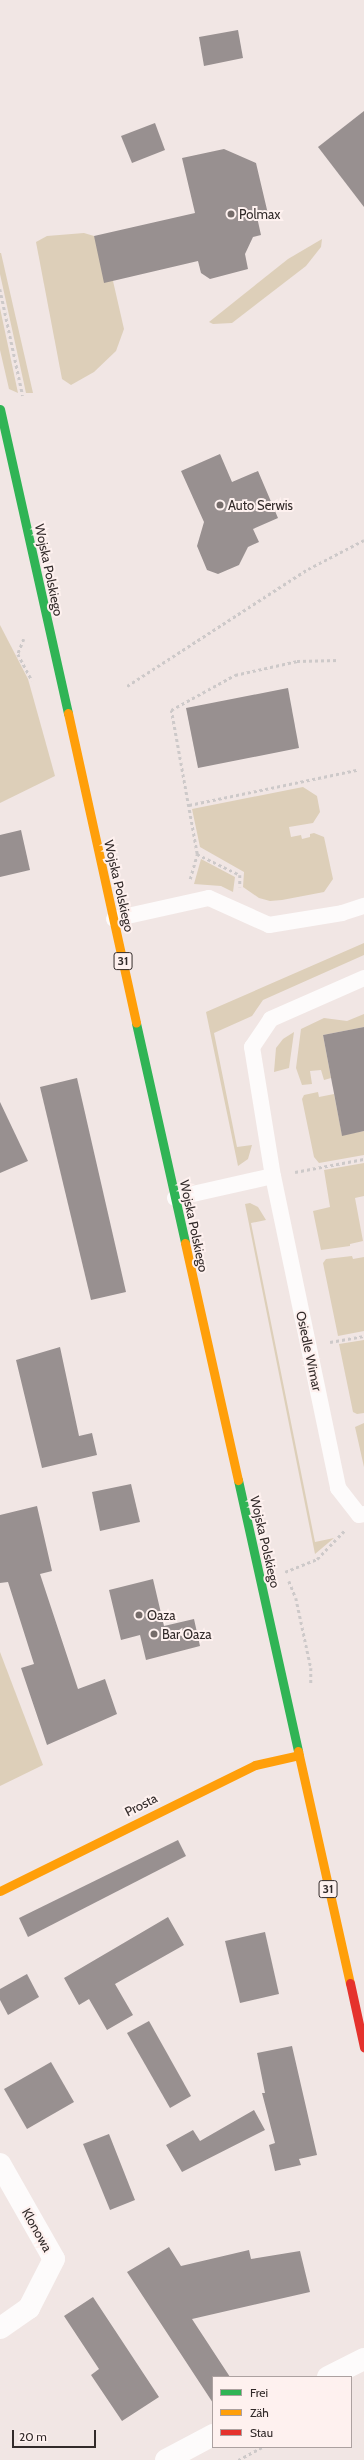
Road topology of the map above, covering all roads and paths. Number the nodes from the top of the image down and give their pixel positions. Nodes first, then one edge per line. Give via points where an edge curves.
1 (0, 409) edge
2 (364, 540) edge
3 (338, 660) dead end
4 (127, 686) dead end
5 (357, 770) dead end
6 (189, 805) junction
7 (197, 854) junction
8 (189, 902) junction
9 (364, 906) edge
10 (241, 912) junction
11 (114, 919) junction
12 (364, 978) edge
13 (364, 1159) edge
14 (273, 1176) junction
15 (175, 1198) junction
16 (364, 1336) edge
17 (308, 1346) junction
18 (362, 1514) edge
19 (284, 1572) dead end
20 (299, 1755) junction
21 (0, 1891) edge
22 (364, 2047) edge
23 (0, 2164) edge
24 (0, 2328) edge
25 (364, 2359) edge
26 (330, 2376) edge
27 (212, 2436) edge
28 (260, 2448) edge
29 (166, 2460) edge
30 (238, 2460) edge

1 - 11 main road, Wojska Polskiego / 31
2 - 4 path via 308,569
3 - 6 path via 297,661 235,675 171,710
5 - 6 path
6 - 7 path
7 - 8 path via 190,882
7 - 10 path via 240,875
8 - 10 lane via 209,898
8 - 11 lane via 163,910
9 - 10 lane via 342,913 269,925
11 - 15 main road, Wojska Polskiego / 31
12 - 14 lane, Osiedle Wimar via 271,1019 252,1047
13 - 14 path
14 - 15 lane
14 - 17 lane, Osiedle Wimar
15 - 20 main road, Wojska Polskiego / 31
16 - 17 path
17 - 18 lane, Osiedle Wimar via 338,1488
18 - 19 path via 317,1559
20 - 21 main road, Prosta via 255,1765
20 - 22 main road, Wojska Polskiego / 31
23 - 24 street, Klonowa via 54,2259 29,2308
25 - 26 street
27 - 29 street
28 - 30 path

